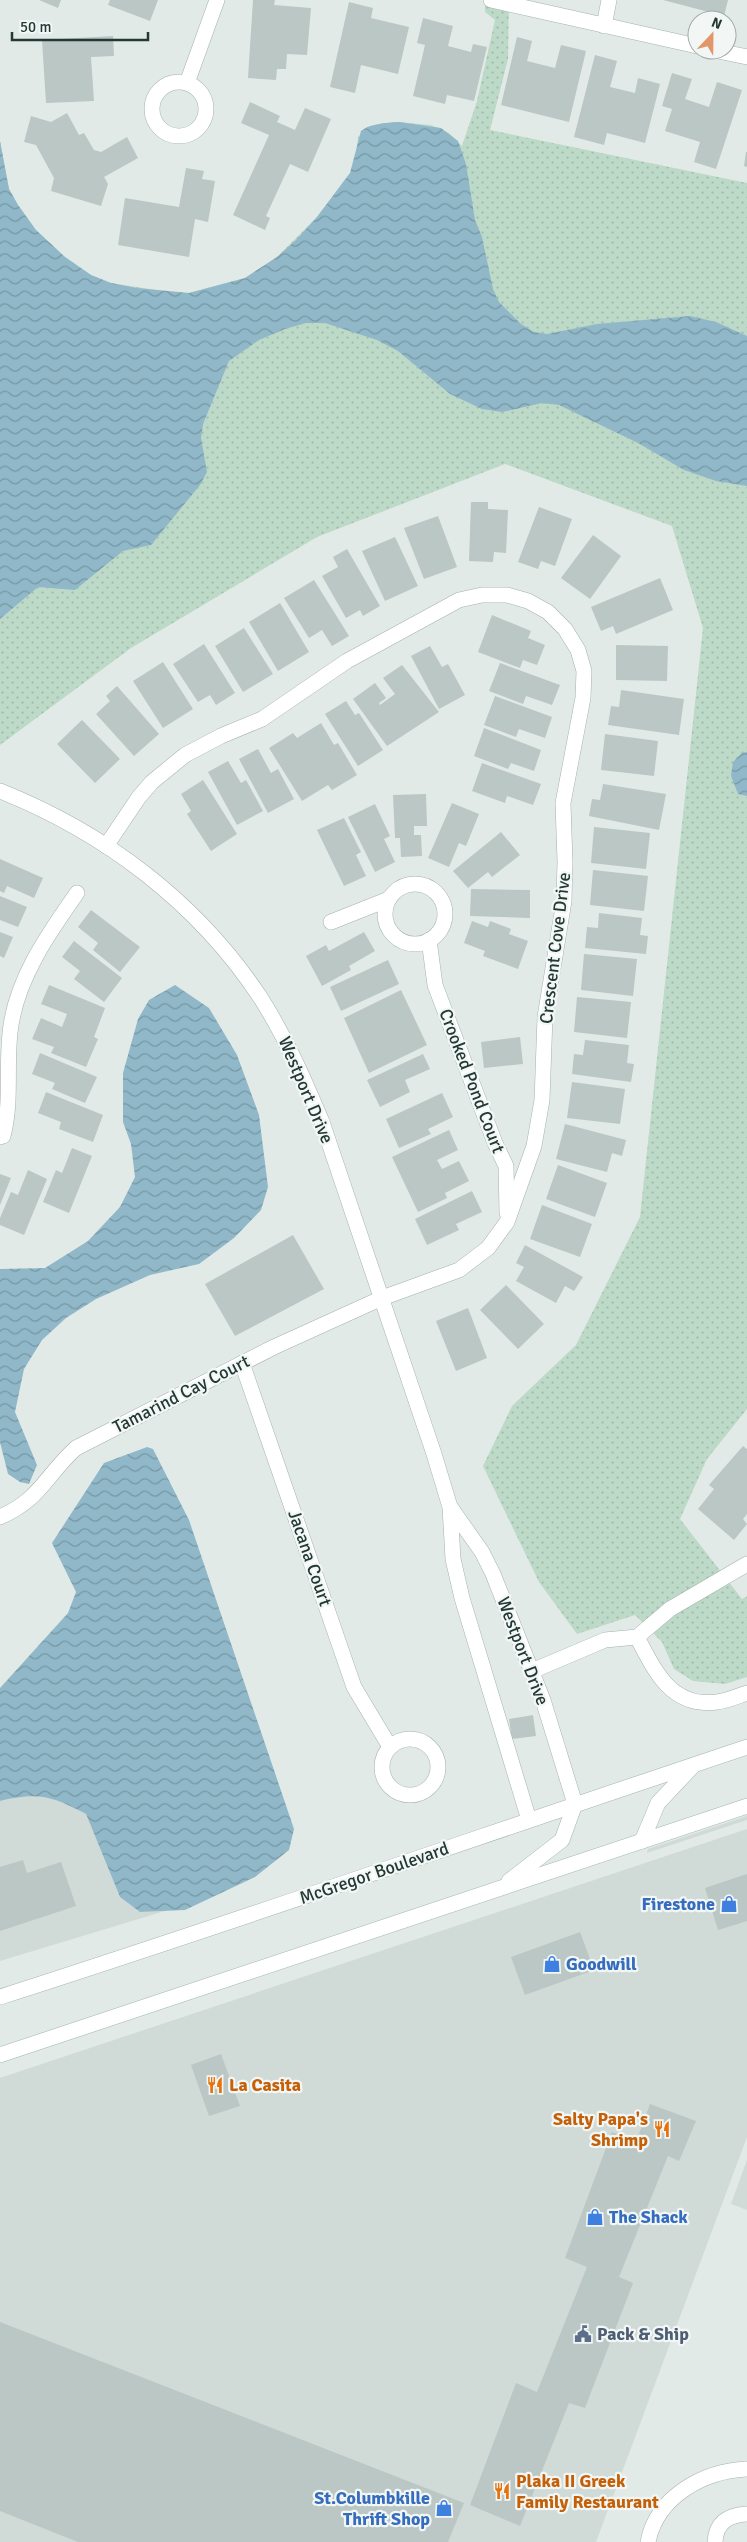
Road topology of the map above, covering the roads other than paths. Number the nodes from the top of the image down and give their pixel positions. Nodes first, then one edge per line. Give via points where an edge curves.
1 (217, 0) edge
2 (490, 0) edge
3 (609, 0) edge
4 (604, 26) junction
5 (687, 44) edge
6 (186, 83) dead end
7 (0, 791) edge
8 (106, 846) junction
9 (77, 893) dead end
10 (390, 899) junction
11 (331, 922) dead end
12 (429, 940) junction
13 (5, 1031) edge
14 (0, 1137) edge
15 (507, 1222) junction
16 (382, 1298) junction
17 (242, 1363) junction
18 (450, 1507) junction
19 (0, 1517) edge
20 (747, 1564) edge
21 (637, 1637) junction
22 (532, 1671) junction
23 (747, 1693) edge
24 (390, 1747) dead end
25 (747, 1747) edge
26 (695, 1764) junction
27 (575, 1804) junction
28 (747, 1806) edge
29 (529, 1820) junction
30 (642, 1841) junction
31 (500, 1888) junction
32 (0, 1997) edge
33 (1, 2053) edge
34 (747, 2469) edge
35 (747, 2514) edge
36 (648, 2542) edge
37 (715, 2542) edge

1 - 6 street
2 - 4 street
3 - 4 street
4 - 5 street
7 - 8 street, Westport Drive via 72,824
8 - 15 street, Crescent Cove Drive via 152,782 185,755 262,719 393,634 459,600 482,595 521,599 548,612 565,629 578,650 584,671 584,698 563,804 564,901 544,1017 545,1076 541,1108 534,1146
8 - 16 street, Westport Drive via 165,890 201,924 264,1004 302,1074 322,1122
9 - 13 street via 30,969
10 - 11 street
10 - 12 street via 386,917 394,934 410,943
10 - 12 street via 400,888 414,884 429,887 440,897 445,916 443,926
12 - 15 street, Crooked Pond Court via 435,985 506,1166
13 - 14 street via 8,1116
15 - 16 street, Crescent Cove Drive via 488,1248 459,1270
16 - 17 street, Tamarind Cay Court
16 - 18 street, Westport Drive
17 - 19 street, Tamarind Cay Court via 76,1448 61,1461 35,1496 19,1509
17 - 24 street, Jacana Court via 354,1688
18 - 22 street, Westport Drive via 482,1552
18 - 29 street, Westport Drive via 453,1560 462,1598
20 - 21 street via 670,1609
21 - 22 street via 605,1640
21 - 23 street via 658,1677 678,1695 698,1702 718,1702
22 - 27 street, Westport Drive
25 - 26 street, McGregor Boulevard
26 - 27 street, McGregor Boulevard
26 - 30 street via 658,1803
27 - 29 street, McGregor Boulevard
27 - 31 street via 562,1840
28 - 30 street
29 - 32 street, McGregor Boulevard via 193,1936
30 - 31 street
31 - 33 street
34 - 36 street via 711,2474 692,2484 660,2515
35 - 37 street via 725,2519 718,2528

